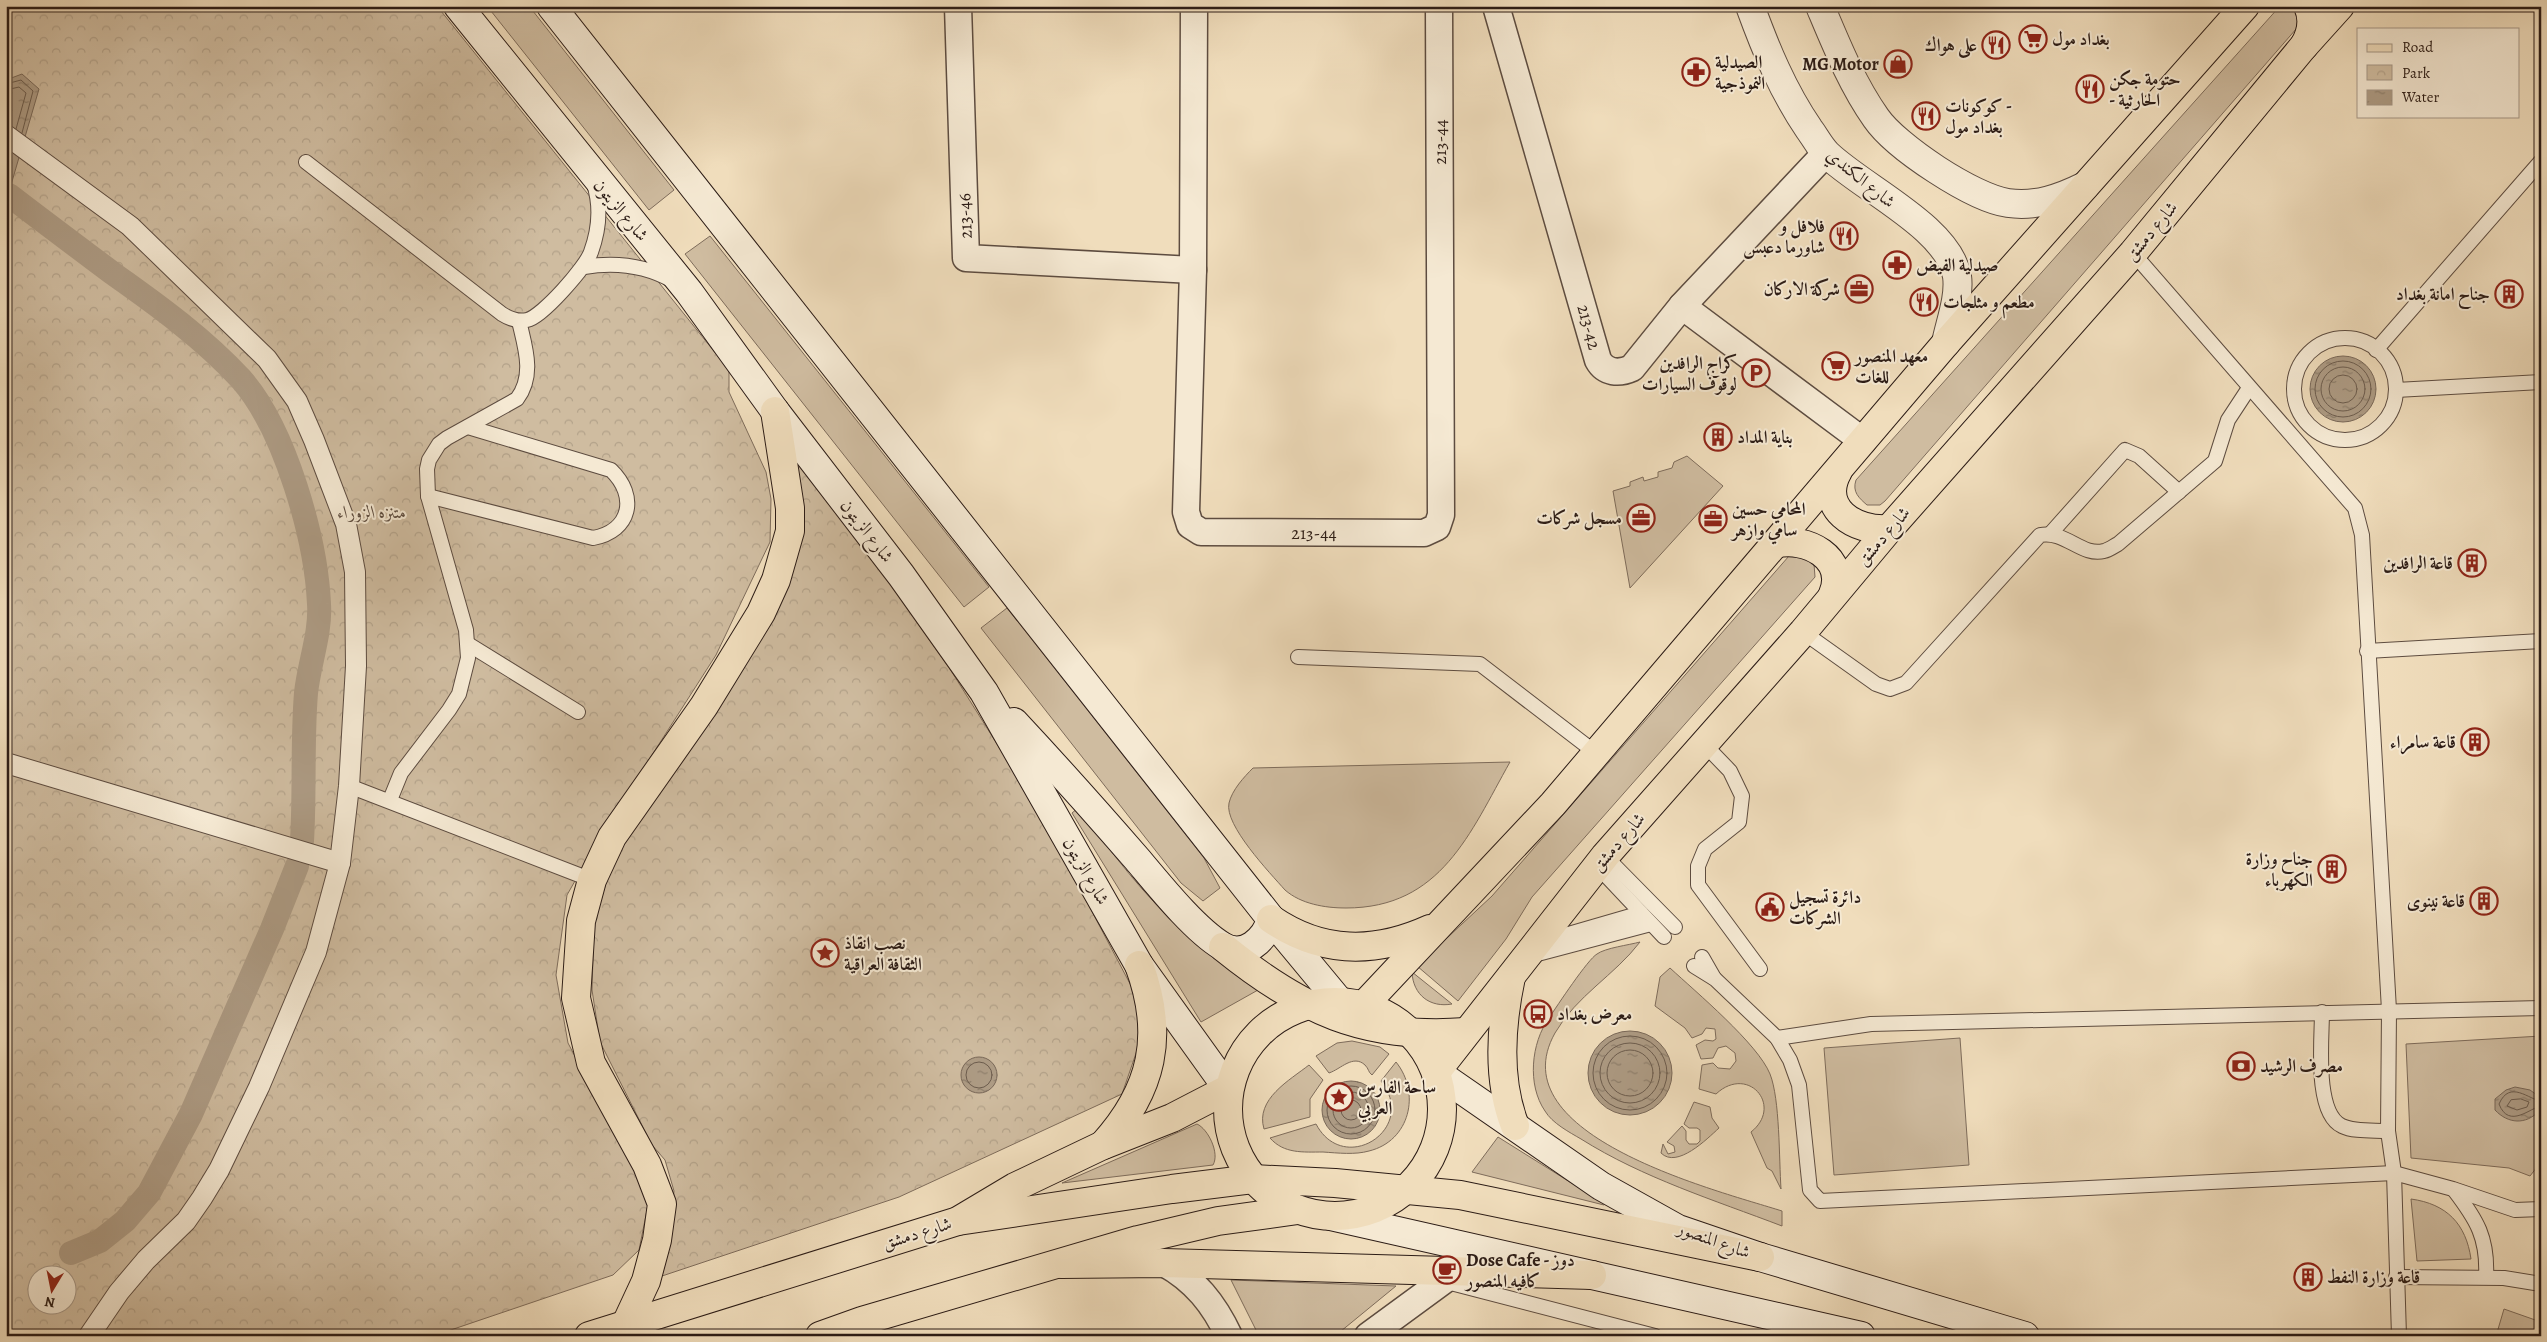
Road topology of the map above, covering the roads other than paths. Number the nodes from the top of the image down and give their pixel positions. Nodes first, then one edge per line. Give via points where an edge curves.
1 (458, 6) edge
2 (551, 6) edge
3 (958, 6) edge
4 (1194, 6) edge
5 (1439, 6) edge
6 (1496, 6) edge
7 (1750, 6) edge
8 (1820, 6) edge
9 (2245, 6) edge
10 (2308, 6) edge
11 (2340, 6) edge
12 (2303, 47) junction
13 (6, 136) edge
14 (1826, 153) junction
15 (2541, 161) edge
16 (306, 162) dead end
17 (592, 174) junction
18 (2085, 186) junction
19 (2133, 253) junction
20 (584, 267) junction
21 (1193, 270) junction
22 (689, 292) junction
23 (1682, 306) junction
24 (519, 320) junction
25 (1946, 344) junction
26 (2376, 350) junction
27 (2541, 382) edge
28 (2249, 388) junction
29 (2396, 390) junction
30 (775, 411) junction
31 (468, 427) junction
32 (1862, 441) junction
33 (1838, 471) junction
34 (2179, 492) junction
35 (428, 496) junction
36 (1889, 529) junction
37 (2051, 533) junction
38 (1775, 544) junction
39 (1833, 594) junction
40 (1803, 632) junction
41 (2541, 641) edge
42 (468, 644) junction
43 (2367, 651) junction
44 (1298, 657) dead end
45 (984, 692) junction
46 (578, 712) dead end
47 (1704, 744) junction
48 (1596, 753) junction
49 (6, 763) edge
50 (349, 786) junction
51 (390, 800) junction
52 (1601, 861) junction
53 (340, 863) junction
54 (592, 880) junction
55 (1641, 913) junction
56 (1271, 919) junction
57 (1651, 924) junction
58 (1436, 926) junction
59 (1675, 927) dead end
60 (1664, 938) dead end
61 (1223, 947) junction
62 (1524, 958) junction
63 (1698, 961) dead end
64 (1139, 965) junction
65 (1760, 969) dead end
66 (1352, 1003) junction
67 (1306, 1005) junction
68 (2541, 1008) edge
69 (2389, 1010) junction
70 (2322, 1012) junction
71 (1466, 1032) junction
72 (1412, 1033) junction
73 (1777, 1038) junction
74 (1436, 1072) junction
75 (1228, 1089) junction
76 (1515, 1126) junction
77 (2388, 1131) junction
78 (1101, 1146) junction
79 (2394, 1173) junction
80 (1253, 1179) junction
81 (2453, 1189) junction
82 (1406, 1190) junction
83 (2541, 1209) edge
84 (1298, 1210) junction
85 (1331, 1216) junction
86 (958, 1221) junction
87 (1760, 1257) junction
88 (1164, 1263) junction
89 (1061, 1264) junction
90 (1450, 1275) junction
91 (1592, 1275) junction
92 (2396, 1277) junction
93 (2486, 1277) junction
94 (2541, 1284) edge
95 (626, 1324) junction
96 (89, 1336) edge
97 (589, 1336) edge
98 (820, 1336) edge
99 (1229, 1336) edge
100 (1368, 1336) edge
101 (1655, 1336) edge
102 (1861, 1336) edge
103 (2025, 1336) edge
104 (2399, 1336) edge

1 - 17 main road, شارع الزيتون
2 - 56 main road
3 - 21 street, 213-46 via 966,258
4 - 21 street, 213-44
5 - 21 street, 213-44 via 1441,515 1436,527 1424,533 1202,532 1190,525 1186,512
6 - 23 street, 213-42 via 1601,366 1615,372 1632,368
7 - 14 main road, شارع الكندي via 1790,101
8 - 18 main road via 1840,54 1877,119 1921,160 1962,186 2007,203 2036,204
9 - 18 main road
10 - 12 main road via 2311,26
11 - 12 main road, شارع دمشق
12 - 19 main road, شارع دمشق
13 - 50 street via 130,226 267,358 296,401 346,524 352,548 356,666
14 - 23 street, 213-42
14 - 25 main road, شارع الكندي via 1936,237 1951,257 1957,277
15 - 26 lane
16 - 24 lane via 502,314
17 - 20 lane via 598,222 594,245
17 - 22 main road, شارع الزيتون
18 - 25 main road
19 - 28 lane
19 - 36 main road, شارع دمشق
20 - 22 lane via 612,264 640,268 666,277
20 - 24 lane via 536,316
22 - 30 main road, شارع الزيتون
23 - 32 street
24 - 31 lane via 528,372 524,389 517,399
25 - 32 main road
26 - 29 lane via 2385,357 2393,373
26 - 29 lane via 2355,339 2337,338 2306,354 2297,370 2294,387 2296,404 2304,420 2317,432 2334,438 2351,439 2365,435 2377,428 2390,411
27 - 29 lane
28 - 34 lane via 2228,420 2215,461
28 - 43 lane via 2355,508 2362,535
30 - 45 main road, شارع الزيتون via 901,575
30 - 54 main road via 790,508 790,531 776,580 761,613 704,706 612,836
31 - 35 lane via 447,438 433,451 427,469
31 - 35 lane via 611,470 626,488 627,505 622,522 604,536 593,538
32 - 33 main road
33 - 36 main road via 1831,482 1831,492 1846,518 1874,530
33 - 38 main road
34 - 37 lane via 2118,544 2103,551 2086,549
34 - 37 lane via 2139,456 2124,450
35 - 42 lane
36 - 39 main road, شارع دمشق
37 - 40 lane via 2040,535 1906,683 1890,688 1876,684
38 - 39 main road via 1801,542 1821,553 1834,570 1837,584
38 - 48 main road
39 - 40 main road, شارع دمشق
40 - 47 main road, شارع دمشق
41 - 43 lane
42 - 46 lane
42 - 51 lane via 465,676 459,694 401,773
43 - 69 lane
44 - 48 lane via 1480,664
45 - 61 main road via 1184,911
45 - 64 main road, شارع الزيتون
47 - 52 main road, شارع دمشق
47 - 65 lane via 1730,771 1742,796 1739,822 1705,849 1698,866 1698,884
48 - 58 main road via 1553,804
49 - 53 street
50 - 51 lane
50 - 53 street
51 - 54 lane
52 - 55 lane
52 - 59 lane
52 - 62 main road, شارع دمشق
53 - 96 street via 323,930 304,984 219,1170 186,1221 119,1292
54 - 95 main road via 581,922 576,998 591,1063 647,1164 662,1204 646,1281
55 - 57 lane
55 - 62 lane
56 - 58 main road via 1298,936 1328,945 1356,947 1384,945 1411,938
56 - 61 main road via 1264,936 1250,947
56 - 66 main road
57 - 60 lane
57 - 62 lane
58 - 66 main road
61 - 67 main road
62 - 71 main road, شارع دمشق
62 - 76 main road via 1504,1020 1503,1060
63 - 73 lane
64 - 75 main road, شارع الزيتون
64 - 78 main road via 1148,988 1152,1013 1150,1062 1132,1108
66 - 67 main road
66 - 72 main road via 1390,1016
67 - 72 main road via 1340,1019
67 - 75 main road via 1278,1017 1255,1036 1238,1060
68 - 69 lane
69 - 70 lane
69 - 77 lane
70 - 73 lane via 1871,1024
70 - 77 lane via 2324,1096 2333,1120 2343,1127
71 - 72 main road
71 - 74 main road, شارع دمشق
72 - 74 main road
73 - 79 lane via 1799,1085 1810,1190 1820,1201
74 - 76 main road, شارع المنصور
74 - 82 main road via 1443,1108 1438,1138 1426,1166
75 - 78 main road, شارع دمشق via 1172,1118
75 - 80 main road via 1227,1118 1231,1140
76 - 87 main road, شارع المنصور via 1601,1186 1678,1229
77 - 79 lane
78 - 86 main road, شارع دمشق via 1015,1187
79 - 81 lane
79 - 92 lane
80 - 82 main road
80 - 84 main road via 1274,1198
80 - 86 main road
81 - 83 lane via 2515,1210
81 - 93 lane via 2473,1214 2484,1239
82 - 85 main road via 1383,1205 1358,1214
82 - 87 main road via 1460,1195
84 - 85 main road
84 - 89 main road via 1218,1221 1138,1240
85 - 91 main road
86 - 95 main road, شارع دمشق
87 - 103 main road, شارع المنصور
88 - 89 main road
88 - 90 main road
88 - 99 street via 1181,1272 1206,1296
89 - 98 main road
90 - 91 main road
90 - 100 street
90 - 101 lane
91 - 102 main road
92 - 93 lane
92 - 104 lane
93 - 94 lane
95 - 97 main road, شارع دمشق

